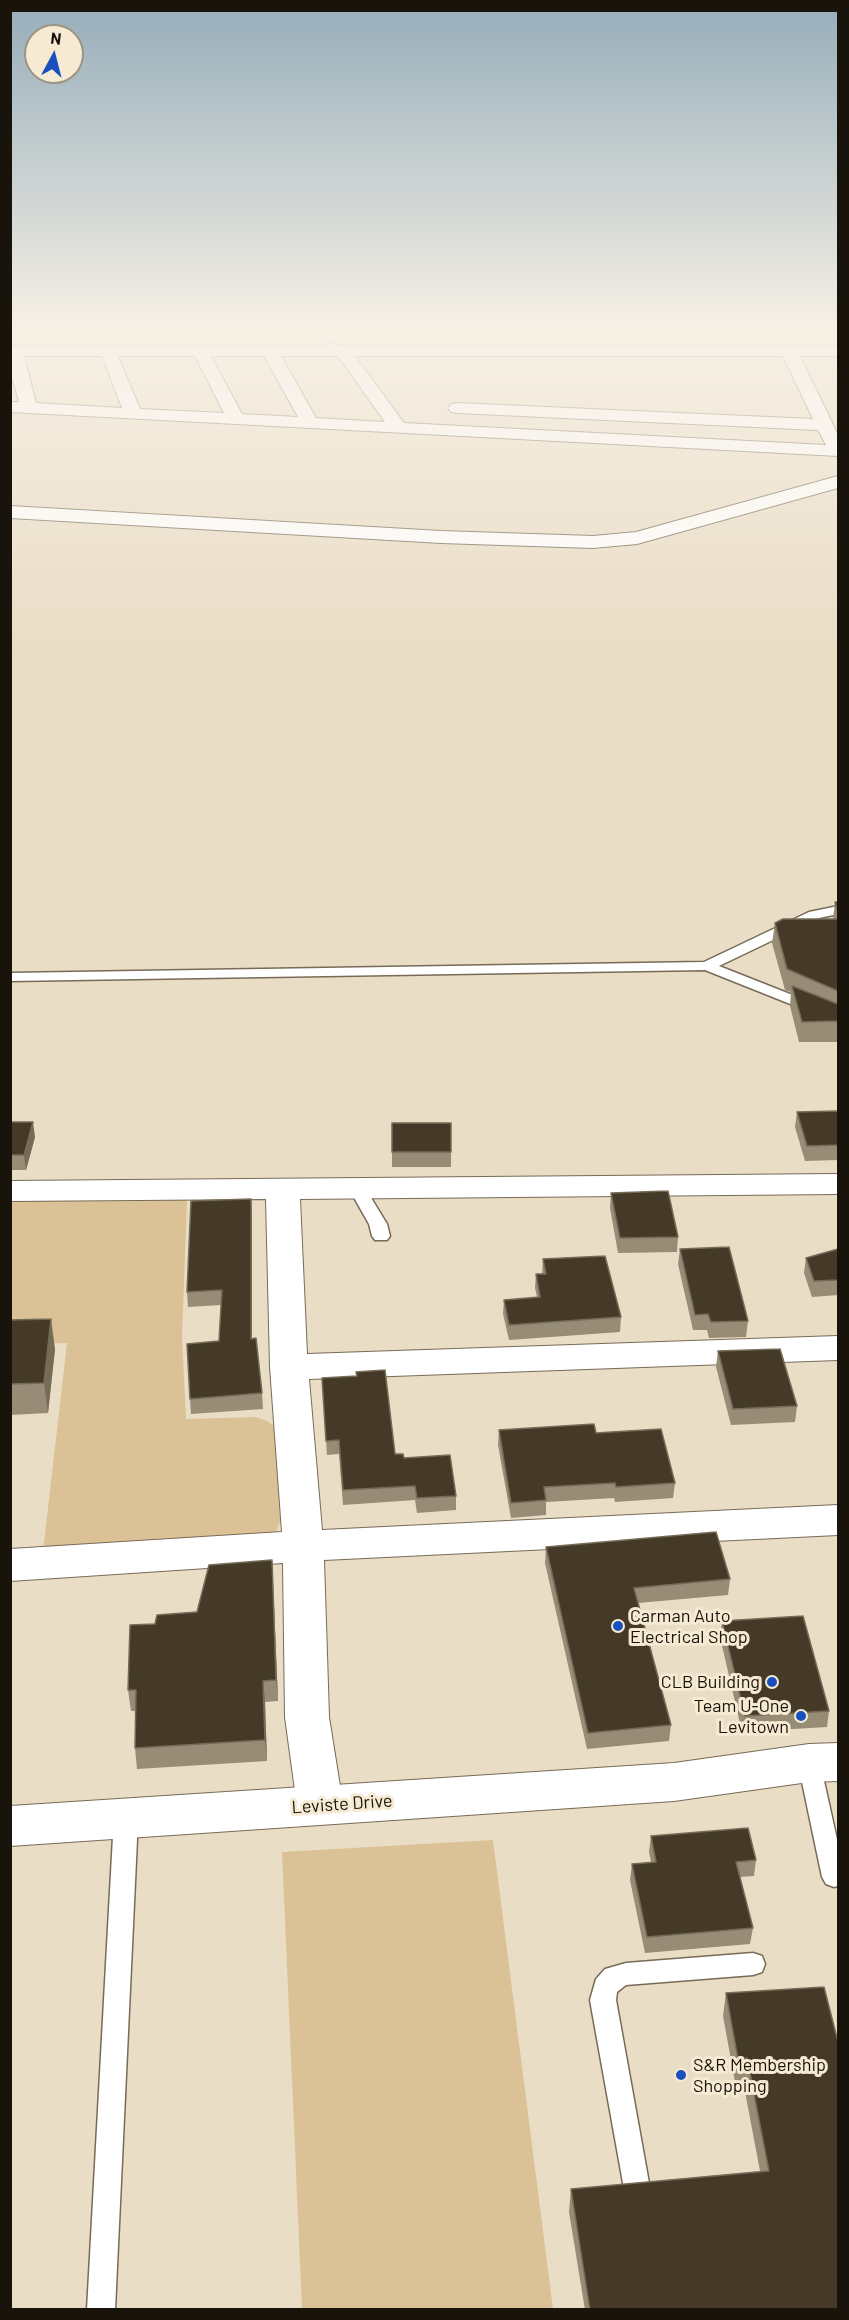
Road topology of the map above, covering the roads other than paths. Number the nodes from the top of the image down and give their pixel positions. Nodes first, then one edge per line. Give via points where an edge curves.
1 (576, 437) edge
2 (831, 437) edge
3 (838, 451) edge
4 (838, 482) edge
5 (10, 512) edge
6 (838, 910) edge
7 (707, 966) junction
8 (10, 976) edge
9 (838, 1018) edge
10 (838, 1184) edge
11 (356, 1187) junction
12 (283, 1188) junction
13 (10, 1191) edge
14 (381, 1236) dead end
15 (838, 1348) edge
16 (289, 1367) junction
17 (838, 1520) edge
18 (303, 1546) junction
19 (10, 1565) edge
20 (825, 1772) edge
21 (320, 1805) junction
22 (126, 1818) junction
23 (10, 1826) edge
24 (834, 1877) dead end
25 (753, 1964) dead end
26 (636, 2183) edge
27 (101, 2310) edge

1 - 3 street
2 - 3 street
4 - 5 street via 636,538 593,542
6 - 7 lane via 814,915
7 - 8 lane
7 - 9 lane
10 - 11 street
11 - 12 street
11 - 14 lane
12 - 13 street
12 - 16 street
15 - 16 street
16 - 18 street
17 - 18 street
18 - 19 street
18 - 21 street via 307,1717
20 - 21 street, Leviste Drive
20 - 24 lane
21 - 22 street, Leviste Drive
22 - 23 street, Leviste Drive
22 - 27 lane
25 - 26 lane via 626,1974 614,1977 605,1987 603,2000

